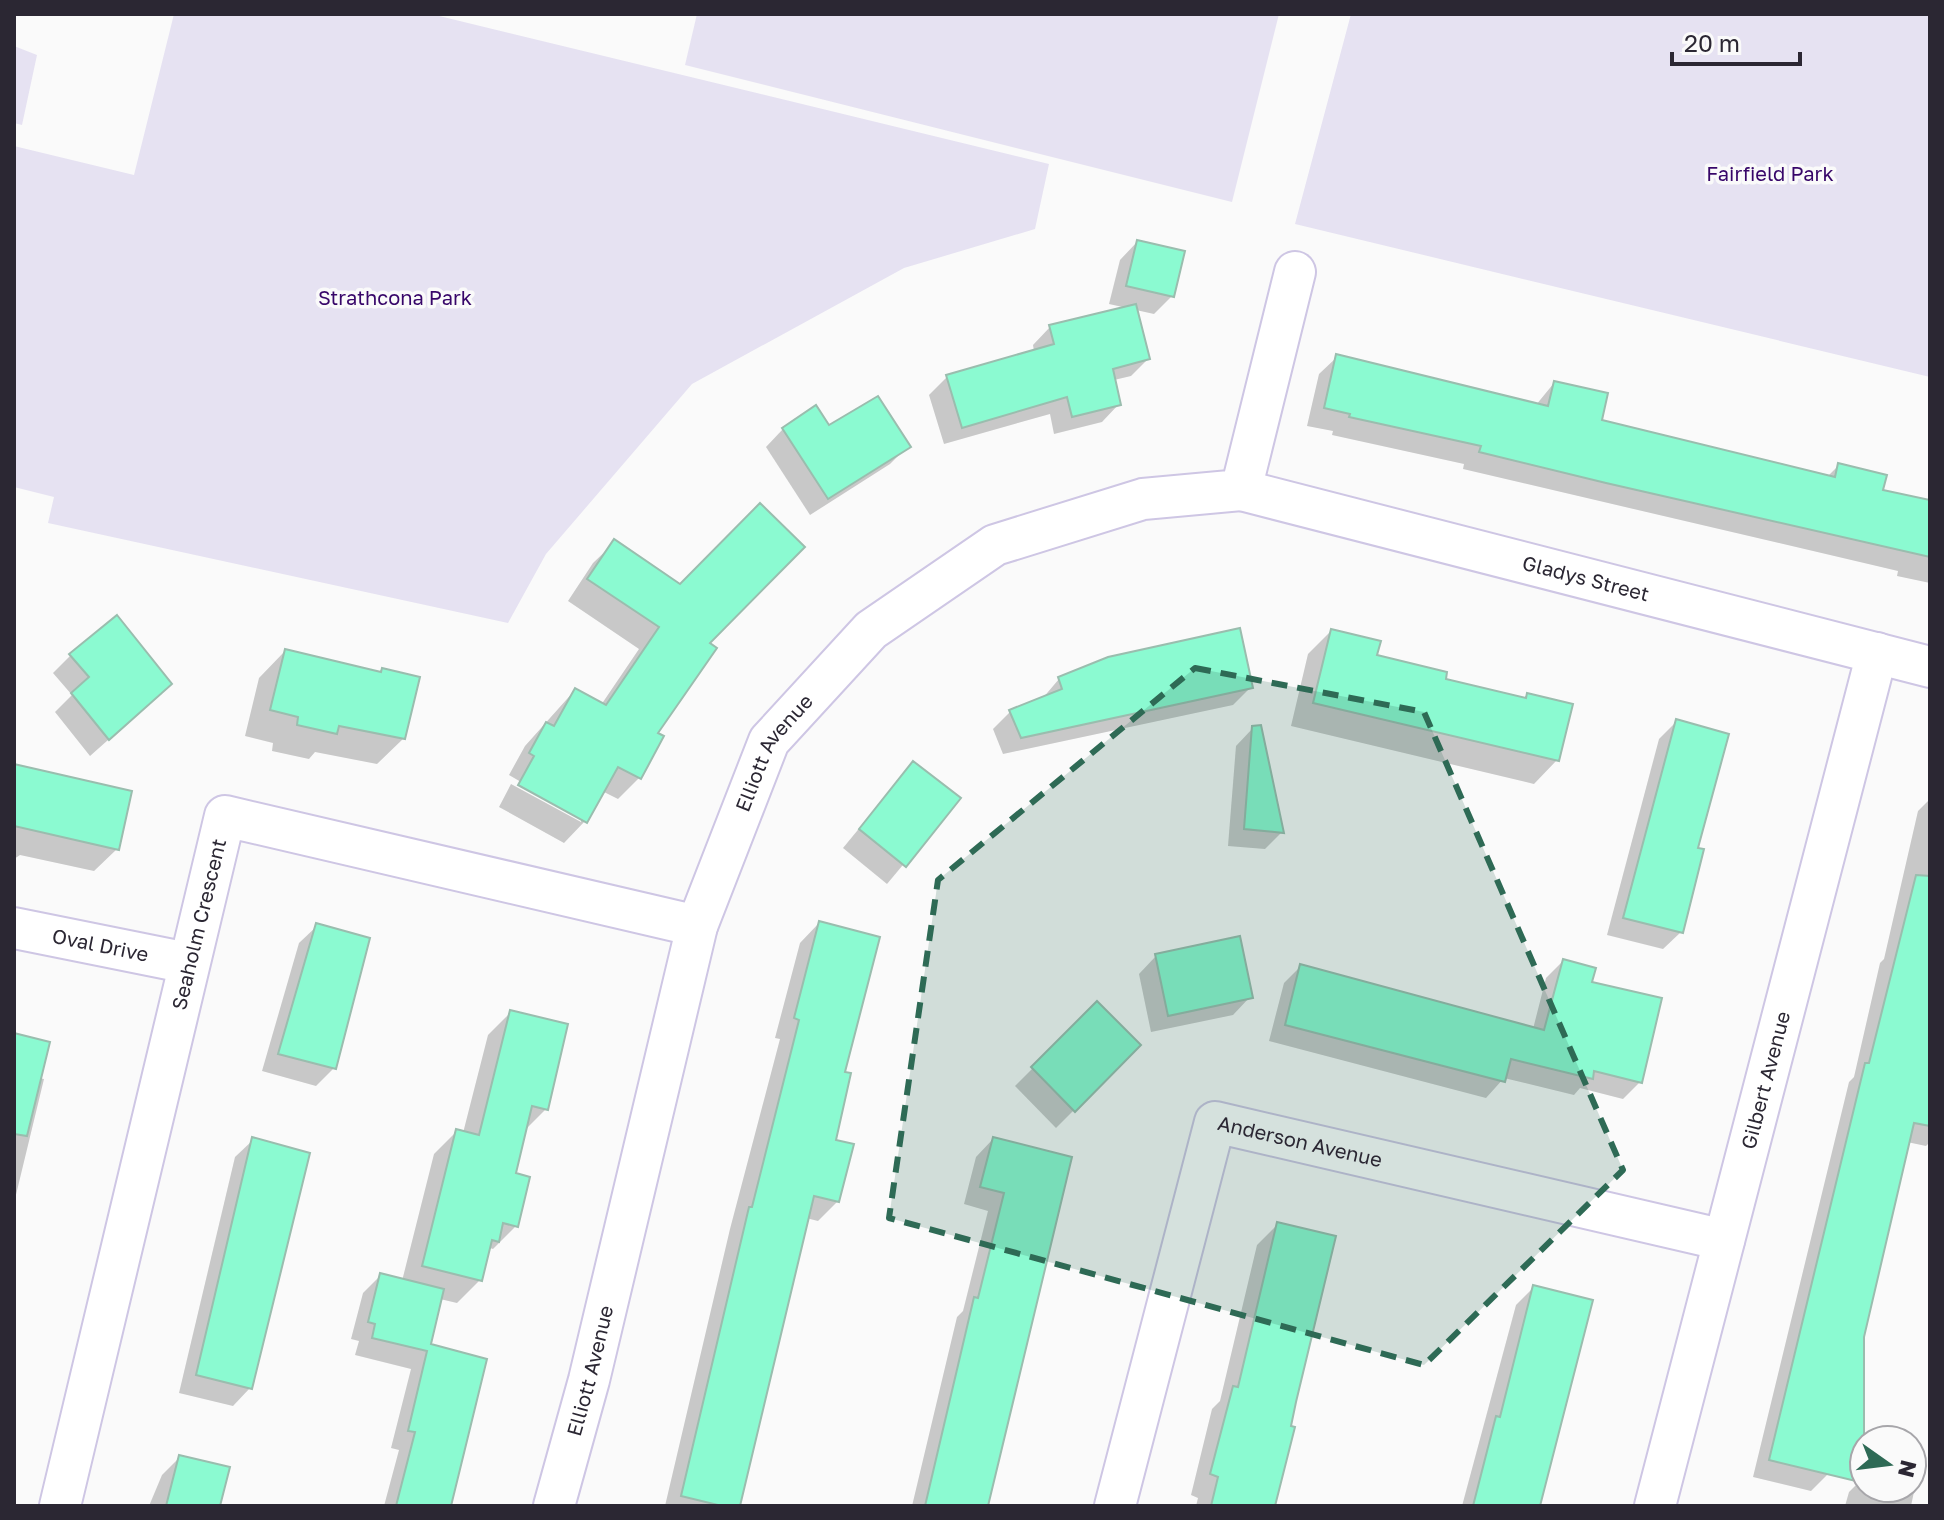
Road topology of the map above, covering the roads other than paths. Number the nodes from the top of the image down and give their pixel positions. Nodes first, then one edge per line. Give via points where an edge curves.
1 (1295, 272) dead end
2 (1241, 490) junction
3 (1877, 653) junction
4 (1930, 667) edge
5 (697, 926) junction
6 (14, 928) edge
7 (188, 963) junction
8 (1724, 1240) junction
9 (60, 1506) edge
10 (554, 1506) edge
11 (1115, 1506) edge
12 (1655, 1506) edge

1 - 2 street
2 - 3 street, Gladys Street
2 - 5 street, Elliott Avenue via 1143,499 995,545 871,630 769,741
3 - 4 street, Gladys Street
3 - 8 street, Gilbert Avenue
5 - 7 street, Seaholm Crescent via 225,816
5 - 10 street, Elliott Avenue
6 - 7 street, Oval Drive
7 - 9 street, Seaholm Crescent
8 - 11 street, Anderson Avenue via 1215,1122
8 - 12 street, Gilbert Avenue

